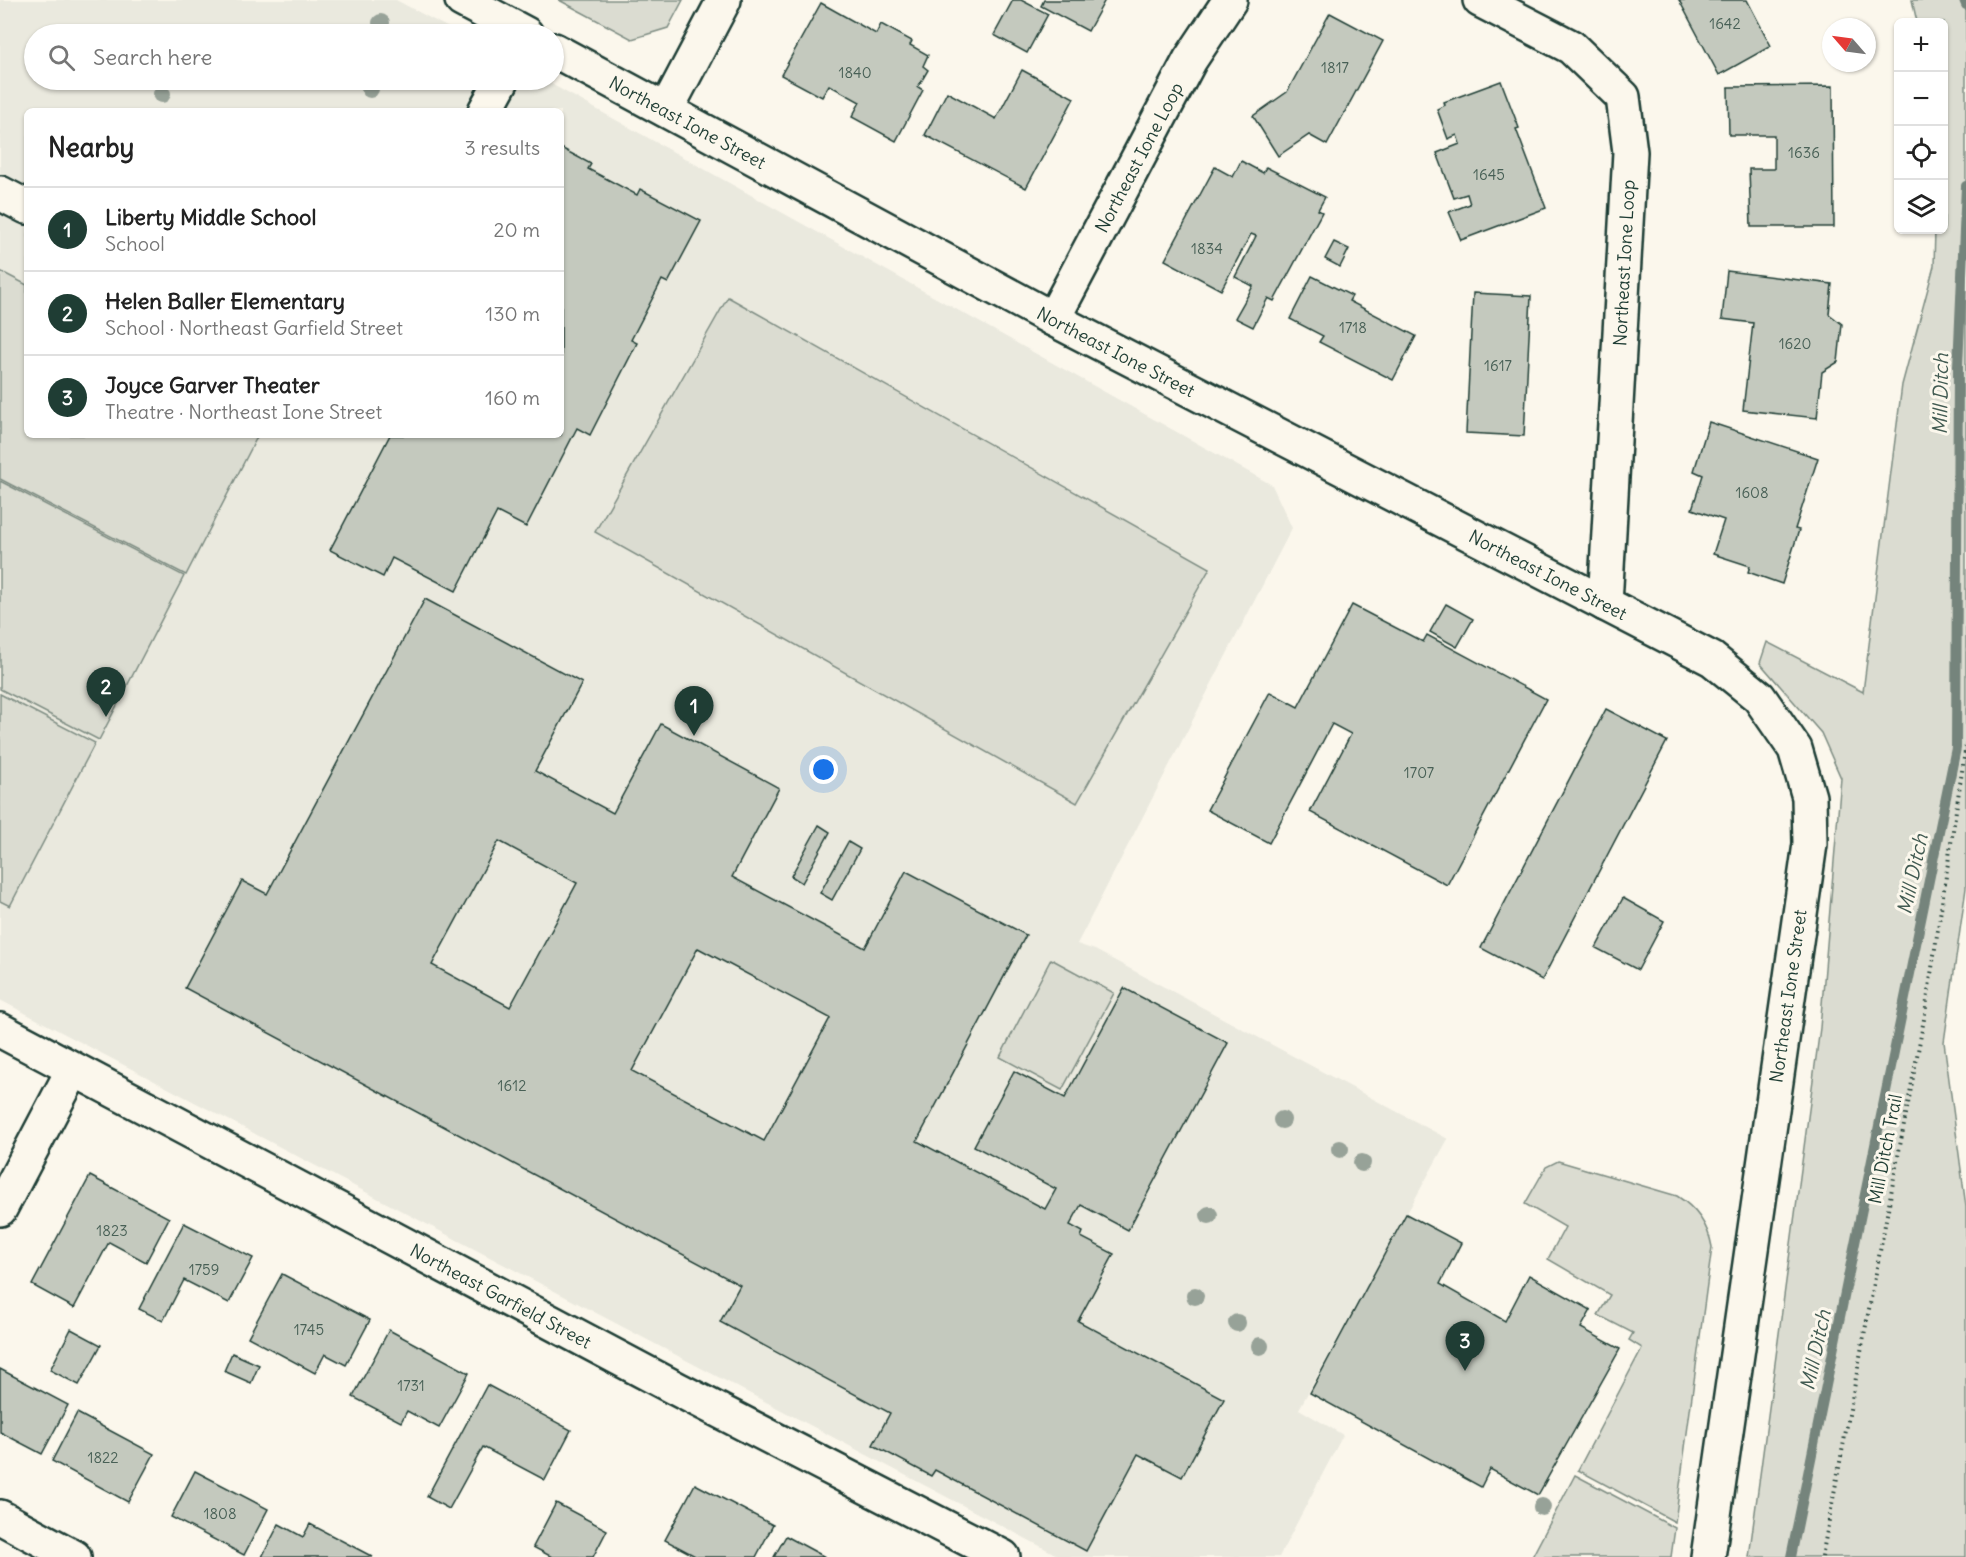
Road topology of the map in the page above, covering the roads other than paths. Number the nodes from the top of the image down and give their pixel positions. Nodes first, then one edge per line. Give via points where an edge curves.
1 (462, 0) edge
2 (723, 0) edge
3 (1230, 0) edge
4 (1480, 0) edge
5 (506, 24) edge
6 (564, 55) edge
7 (497, 90) edge
8 (487, 108) edge
9 (666, 110) junction
10 (0, 193) edge
11 (24, 205) edge
12 (1053, 319) junction
13 (1605, 604) junction
14 (0, 1030) edge
15 (73, 1070) junction
16 (0, 1209) edge
17 (0, 1517) edge
18 (74, 1557) edge
19 (1003, 1557) edge
20 (1708, 1557) edge

1 - 5 street
2 - 9 street
3 - 12 street, Northeast Ione Loop via 1190,60
4 - 13 street, Northeast Ione Loop via 1571,48 1623,97 1630,152
6 - 9 street, Northeast Ione Street
7 - 8 street
9 - 12 street, Northeast Ione Street
10 - 11 street
12 - 13 street, Northeast Ione Street
13 - 20 street, Northeast Ione Street via 1712,659 1759,698 1795,749 1809,797 1810,844
14 - 15 street, Northeast Garfield Street
15 - 16 street
15 - 19 street, Northeast Garfield Street
17 - 18 street

